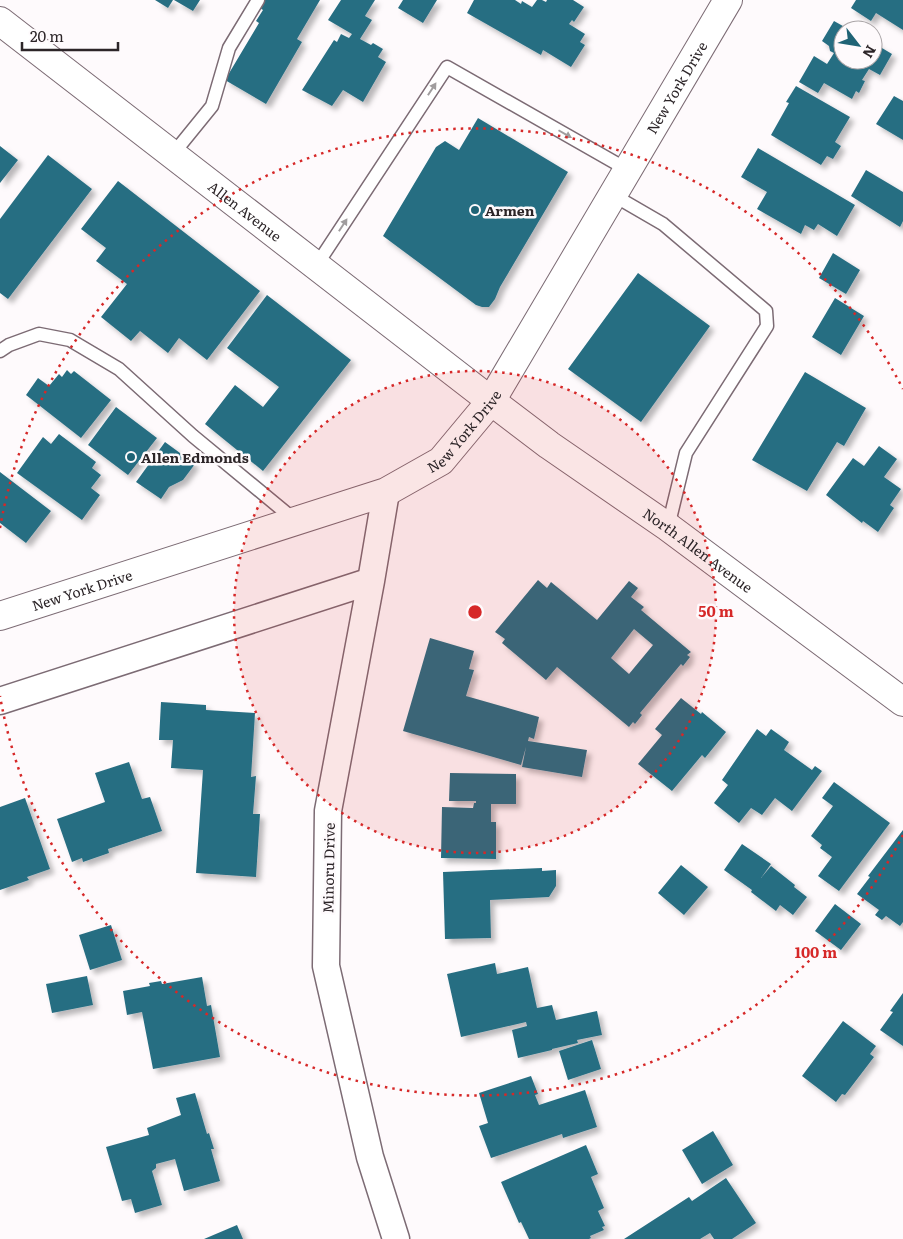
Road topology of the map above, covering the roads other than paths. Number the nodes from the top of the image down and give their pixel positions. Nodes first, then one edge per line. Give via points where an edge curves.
1 (258, 0) edge
2 (728, 0) edge
3 (0, 20) edge
4 (173, 154) junction
5 (628, 170) junction
6 (613, 195) junction
7 (316, 266) junction
8 (0, 351) edge
9 (491, 401) junction
10 (386, 492) junction
11 (296, 521) junction
12 (668, 527) junction
13 (372, 581) junction
14 (0, 616) edge
15 (0, 701) edge
16 (903, 702) edge
17 (396, 1239) edge

1 - 4 lane via 229,48 212,106
2 - 5 street, New York Drive
3 - 4 street, Allen Avenue
4 - 7 street, Allen Avenue
5 - 6 street, New York Drive
7 -> 5 lane via 448,67
6 - 9 street, New York Drive
6 - 12 lane via 663,224 766,311 767,326 686,453
7 - 9 street, Allen Avenue
8 - 11 lane via 39,334 70,340 119,369 193,436
9 - 10 street, New York Drive via 441,461
9 - 12 street, North Allen Avenue
10 - 11 street, New York Drive
10 - 13 street, Minoru Drive
11 - 14 street, New York Drive
12 - 16 street, North Allen Avenue
13 - 15 street
13 - 17 street, Minoru Drive via 328,811 326,966 370,1157

